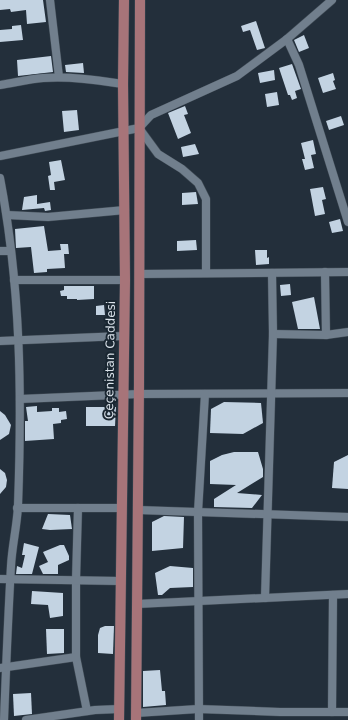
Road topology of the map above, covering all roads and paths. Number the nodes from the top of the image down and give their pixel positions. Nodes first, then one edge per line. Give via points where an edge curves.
1 (50, 0) edge
2 (124, 0) edge
3 (140, 0) edge
4 (332, 0) edge
5 (287, 39) junction
6 (60, 77) junction
7 (123, 84) junction
8 (0, 86) edge
9 (139, 128) junction
10 (124, 131) junction
11 (0, 156) edge
12 (0, 178) edge
13 (125, 210) junction
14 (7, 214) junction
15 (348, 222) edge
16 (11, 250) junction
17 (0, 251) edge
18 (325, 272) junction
19 (348, 272) edge
20 (206, 273) junction
21 (272, 273) junction
22 (140, 274) junction
23 (14, 280) junction
24 (124, 280) junction
25 (348, 332) edge
26 (273, 334) junction
27 (326, 335) junction
28 (123, 336) junction
29 (0, 341) edge
30 (19, 341) junction
31 (348, 393) edge
32 (139, 394) junction
33 (205, 394) junction
34 (270, 394) junction
35 (123, 395) junction
36 (20, 399) junction
37 (18, 508) junction
38 (78, 508) junction
39 (121, 508) junction
40 (138, 510) junction
41 (198, 512) junction
42 (267, 514) junction
43 (348, 517) edge
44 (0, 579) edge
45 (11, 579) junction
46 (76, 580) junction
47 (120, 581) junction
48 (348, 594) edge
49 (333, 595) junction
50 (265, 598) junction
51 (198, 602) junction
52 (137, 604) junction
53 (4, 631) edge
54 (76, 657) junction
55 (3, 668) edge
56 (119, 709) junction
57 (198, 709) junction
58 (87, 711) junction
59 (332, 712) junction
60 (348, 712) edge
61 (136, 716) edge
62 (4, 720) edge
63 (26, 720) edge
64 (119, 720) edge
65 (199, 720) edge

1 - 6 street
2 - 7 main road, Çeçenistan Caddesi
3 - 9 main road
4 - 5 street
5 - 9 street via 237,76 151,115
5 - 15 street via 299,65
6 - 7 street
6 - 8 street
7 - 10 main road, Çeçenistan Caddesi
9 - 10 street
9 - 20 street via 158,154 198,183 206,199
9 - 22 main road
10 - 11 street
10 - 13 main road, Çeçenistan Caddesi
12 - 14 street
13 - 14 street via 48,217
13 - 24 main road, Çeçenistan Caddesi
14 - 16 street
16 - 17 street
16 - 23 street
18 - 19 street
18 - 21 street
18 - 27 street
20 - 21 street
20 - 22 street
21 - 26 street
22 - 32 main road
23 - 24 street
23 - 30 street
24 - 28 main road, Çeçenistan Caddesi
25 - 27 street
26 - 27 street
26 - 34 street
28 - 30 street
28 - 35 main road, Çeçenistan Caddesi
29 - 30 street
30 - 36 street
31 - 34 street
32 - 33 street
32 - 35 street
32 - 40 main road
33 - 34 street
33 - 41 street
34 - 42 street
35 - 36 street
35 - 39 main road, Çeçenistan Caddesi
36 - 37 street
37 - 38 street
37 - 45 street
38 - 39 street
38 - 46 street
39 - 47 main road, Çeçenistan Caddesi
40 - 41 street
40 - 52 main road
41 - 42 street
41 - 51 street
42 - 43 street
42 - 50 street
44 - 45 street
45 - 46 street
45 - 53 street
46 - 47 street
46 - 54 street
47 - 56 main road, Çeçenistan Caddesi
48 - 49 street
49 - 50 street
49 - 59 street
50 - 51 street
51 - 52 street
51 - 57 street
52 - 61 main road
53 - 55 street
54 - 55 street
54 - 58 street
55 - 62 street
56 - 58 street
56 - 64 main road, Çeçenistan Caddesi
57 - 59 street
57 - 61 street
57 - 65 street
58 - 63 street
59 - 60 street

